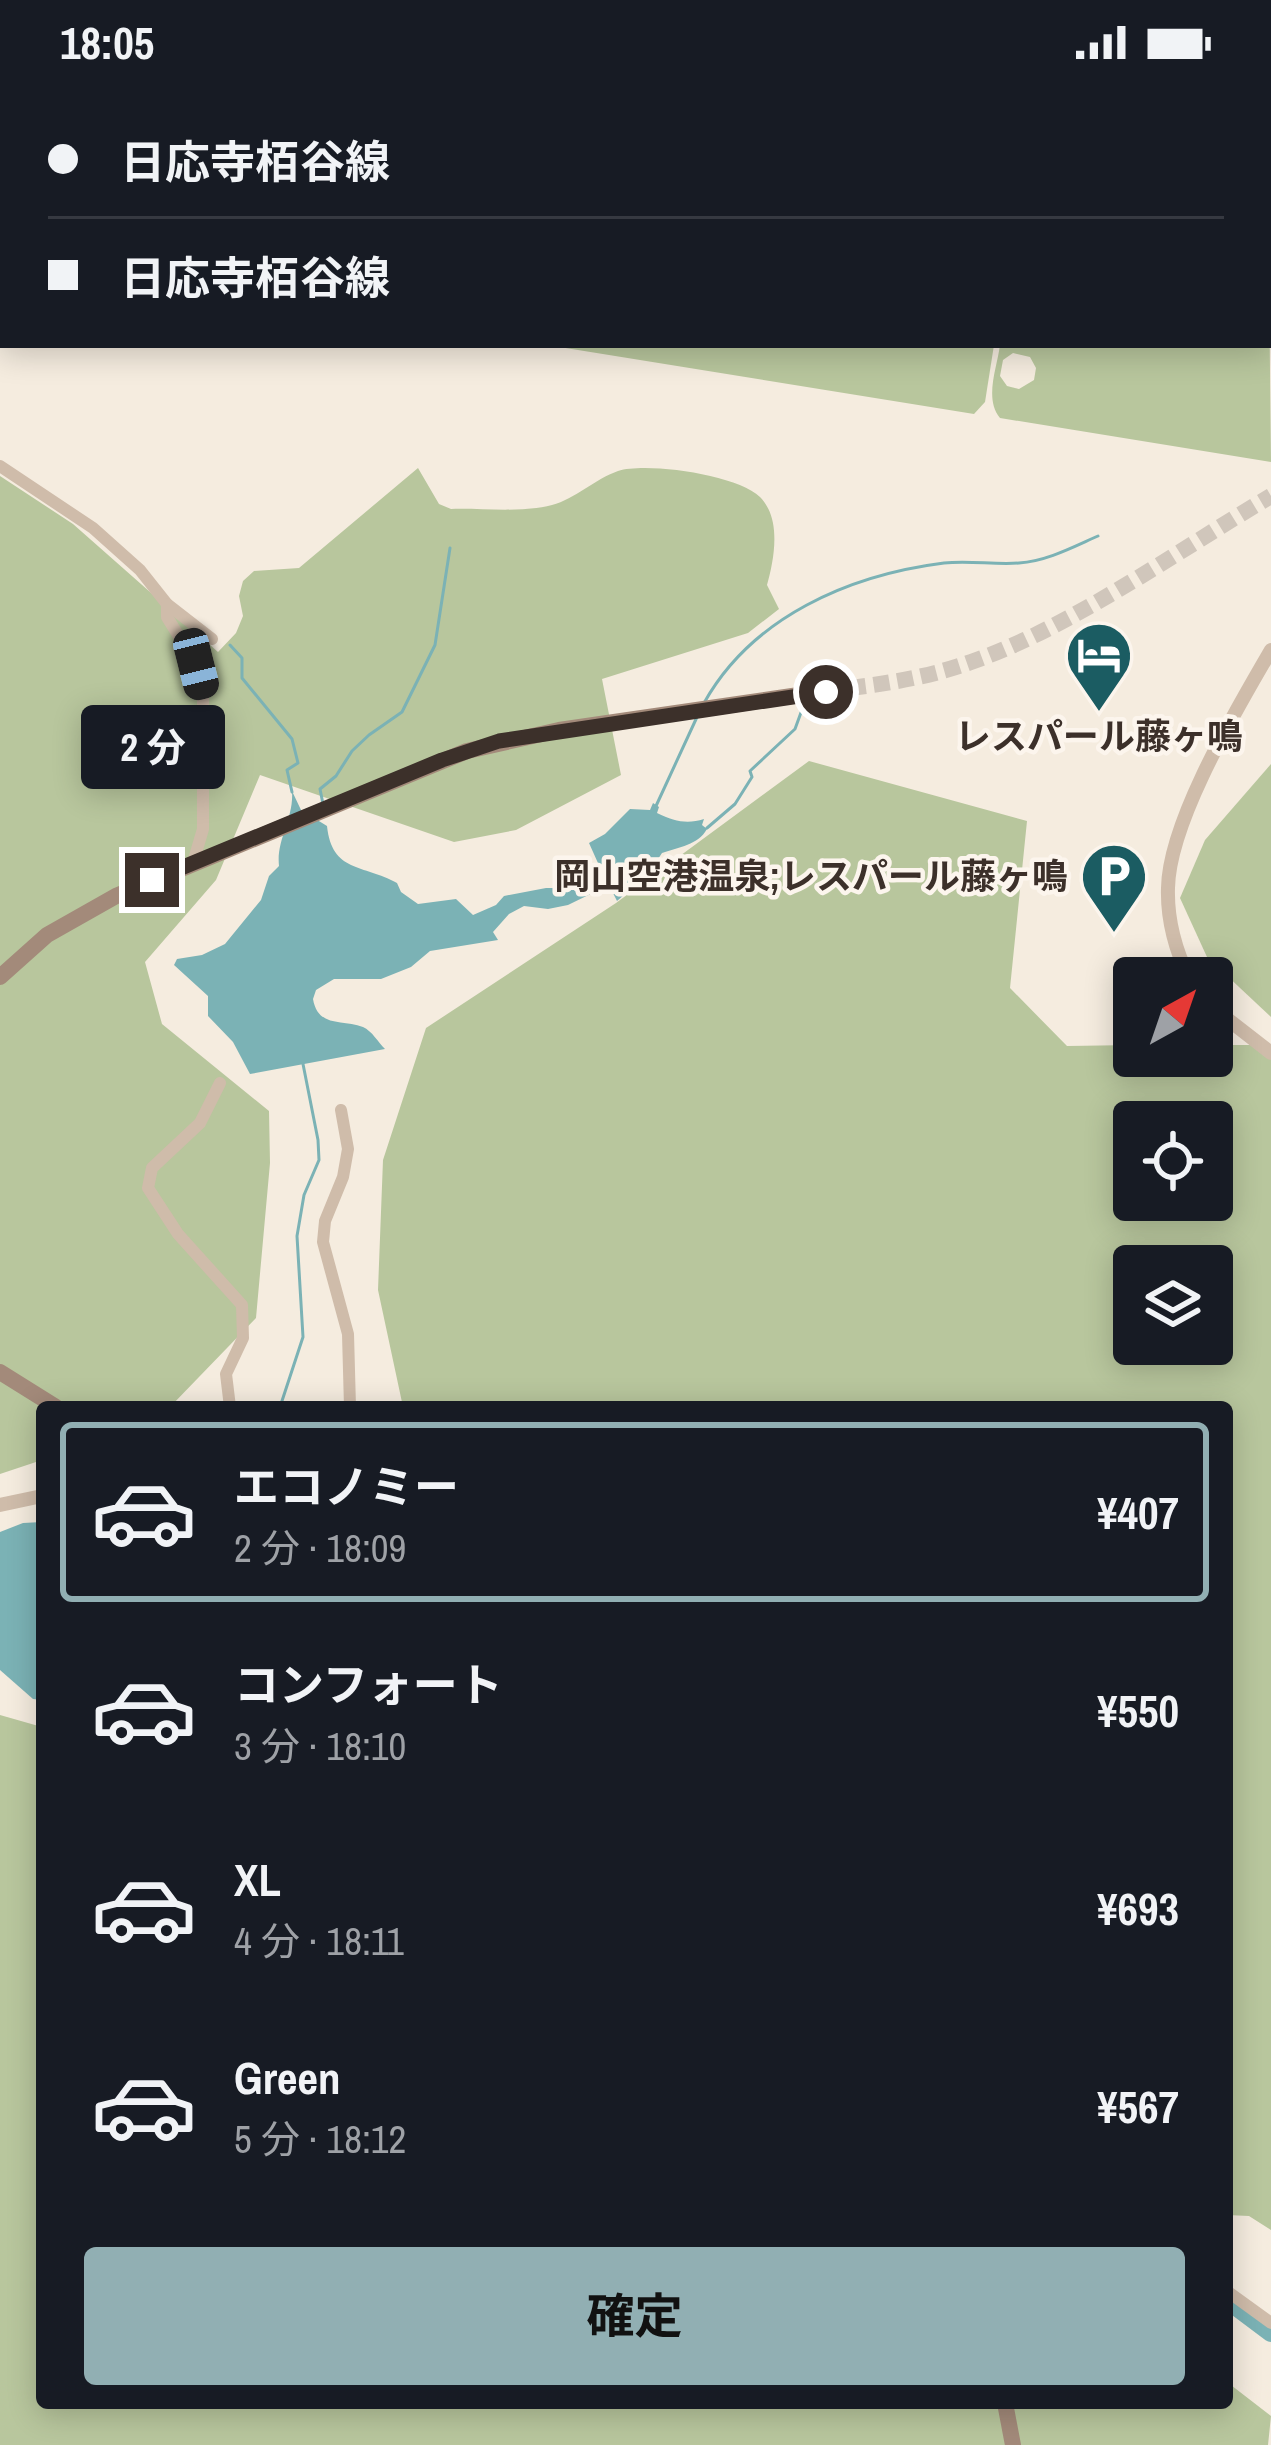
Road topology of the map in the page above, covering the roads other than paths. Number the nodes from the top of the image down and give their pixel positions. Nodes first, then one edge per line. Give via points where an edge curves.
1 (0, 466) edge
2 (166, 604) junction
3 (212, 639) dead end
4 (1271, 650) edge
5 (826, 692) tunnel mouth
6 (194, 863) junction
7 (1180, 957) edge
8 (2, 970) edge
9 (1233, 1023) edge
10 (1271, 1053) edge
11 (220, 1083) dead end
12 (341, 1110) dead end
13 (0, 1372) edge
14 (46, 1401) edge
15 (229, 1401) edge
16 (350, 1401) edge
17 (36, 1497) edge
18 (0, 1505) edge
19 (1233, 2295) edge
20 (1271, 2323) edge
21 (1006, 2409) edge
22 (1013, 2445) edge

1 - 2 street via 93,528
2 - 3 street
2 - 6 street via 203,692 203,829
4 - 7 street via 1174,853 1168,911
5 - 6 main road via 538,734 442,760
6 - 8 main road via 81,914
9 - 10 street
11 - 15 street via 200,1123 147,1177 178,1234 242,1305 243,1338 226,1374
12 - 16 street via 348,1149 323,1242 348,1334
13 - 14 main road
17 - 18 street
19 - 20 street
21 - 22 main road

